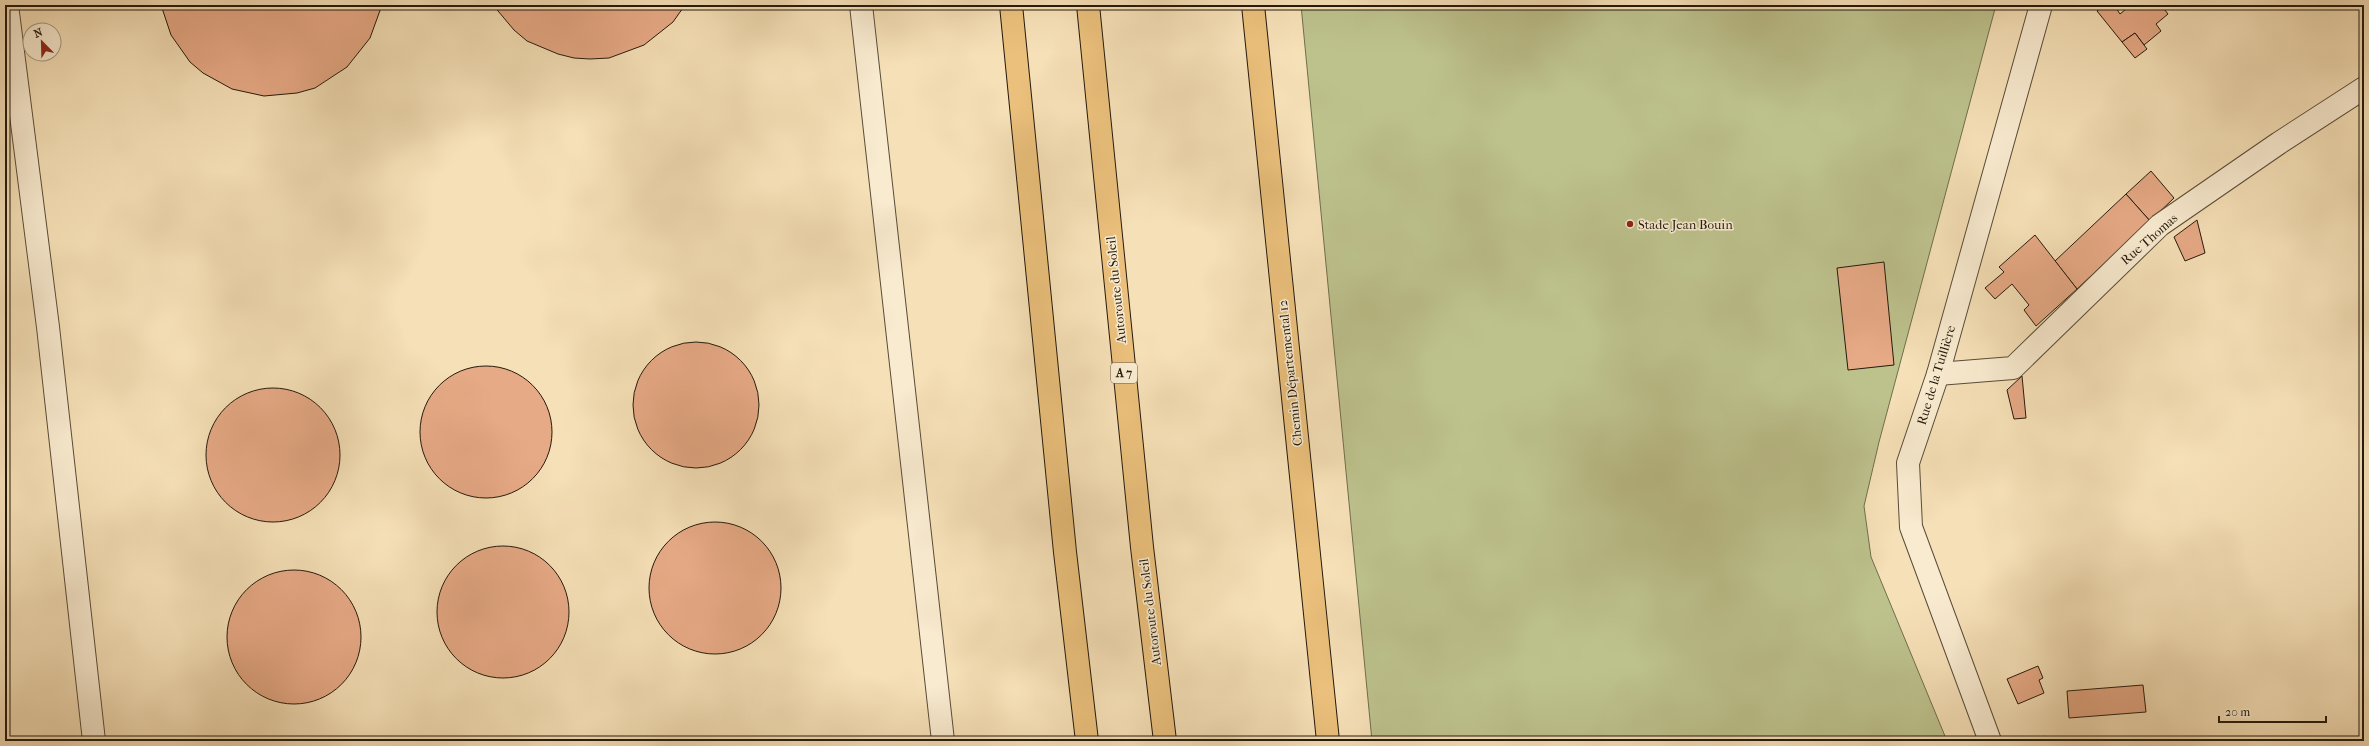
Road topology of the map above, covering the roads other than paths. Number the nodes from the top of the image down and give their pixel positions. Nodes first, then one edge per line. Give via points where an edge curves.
1 (7, 5) edge
2 (862, 5) edge
3 (1011, 5) edge
4 (1088, 5) edge
5 (1252, 5) edge
6 (2040, 5) edge
7 (2364, 88) edge
8 (1938, 374) junction
9 (94, 741) edge
10 (943, 741) edge
11 (1087, 741) edge
12 (1165, 741) edge
13 (1328, 741) edge
14 (1990, 741) edge

1 - 9 street via 48,327
2 - 10 street
3 - 11 main road via 1065,552
4 - 12 main road, Autoroute du Soleil / A 7 via 1134,469
5 - 13 main road, Chemin Départemental 12
6 - 8 street, Rue de la Tuillière
7 - 8 street, Rue Thomas via 2279,142 2160,225 2013,368
8 - 14 street, Rue de la Tuillière via 1908,463 1911,527

